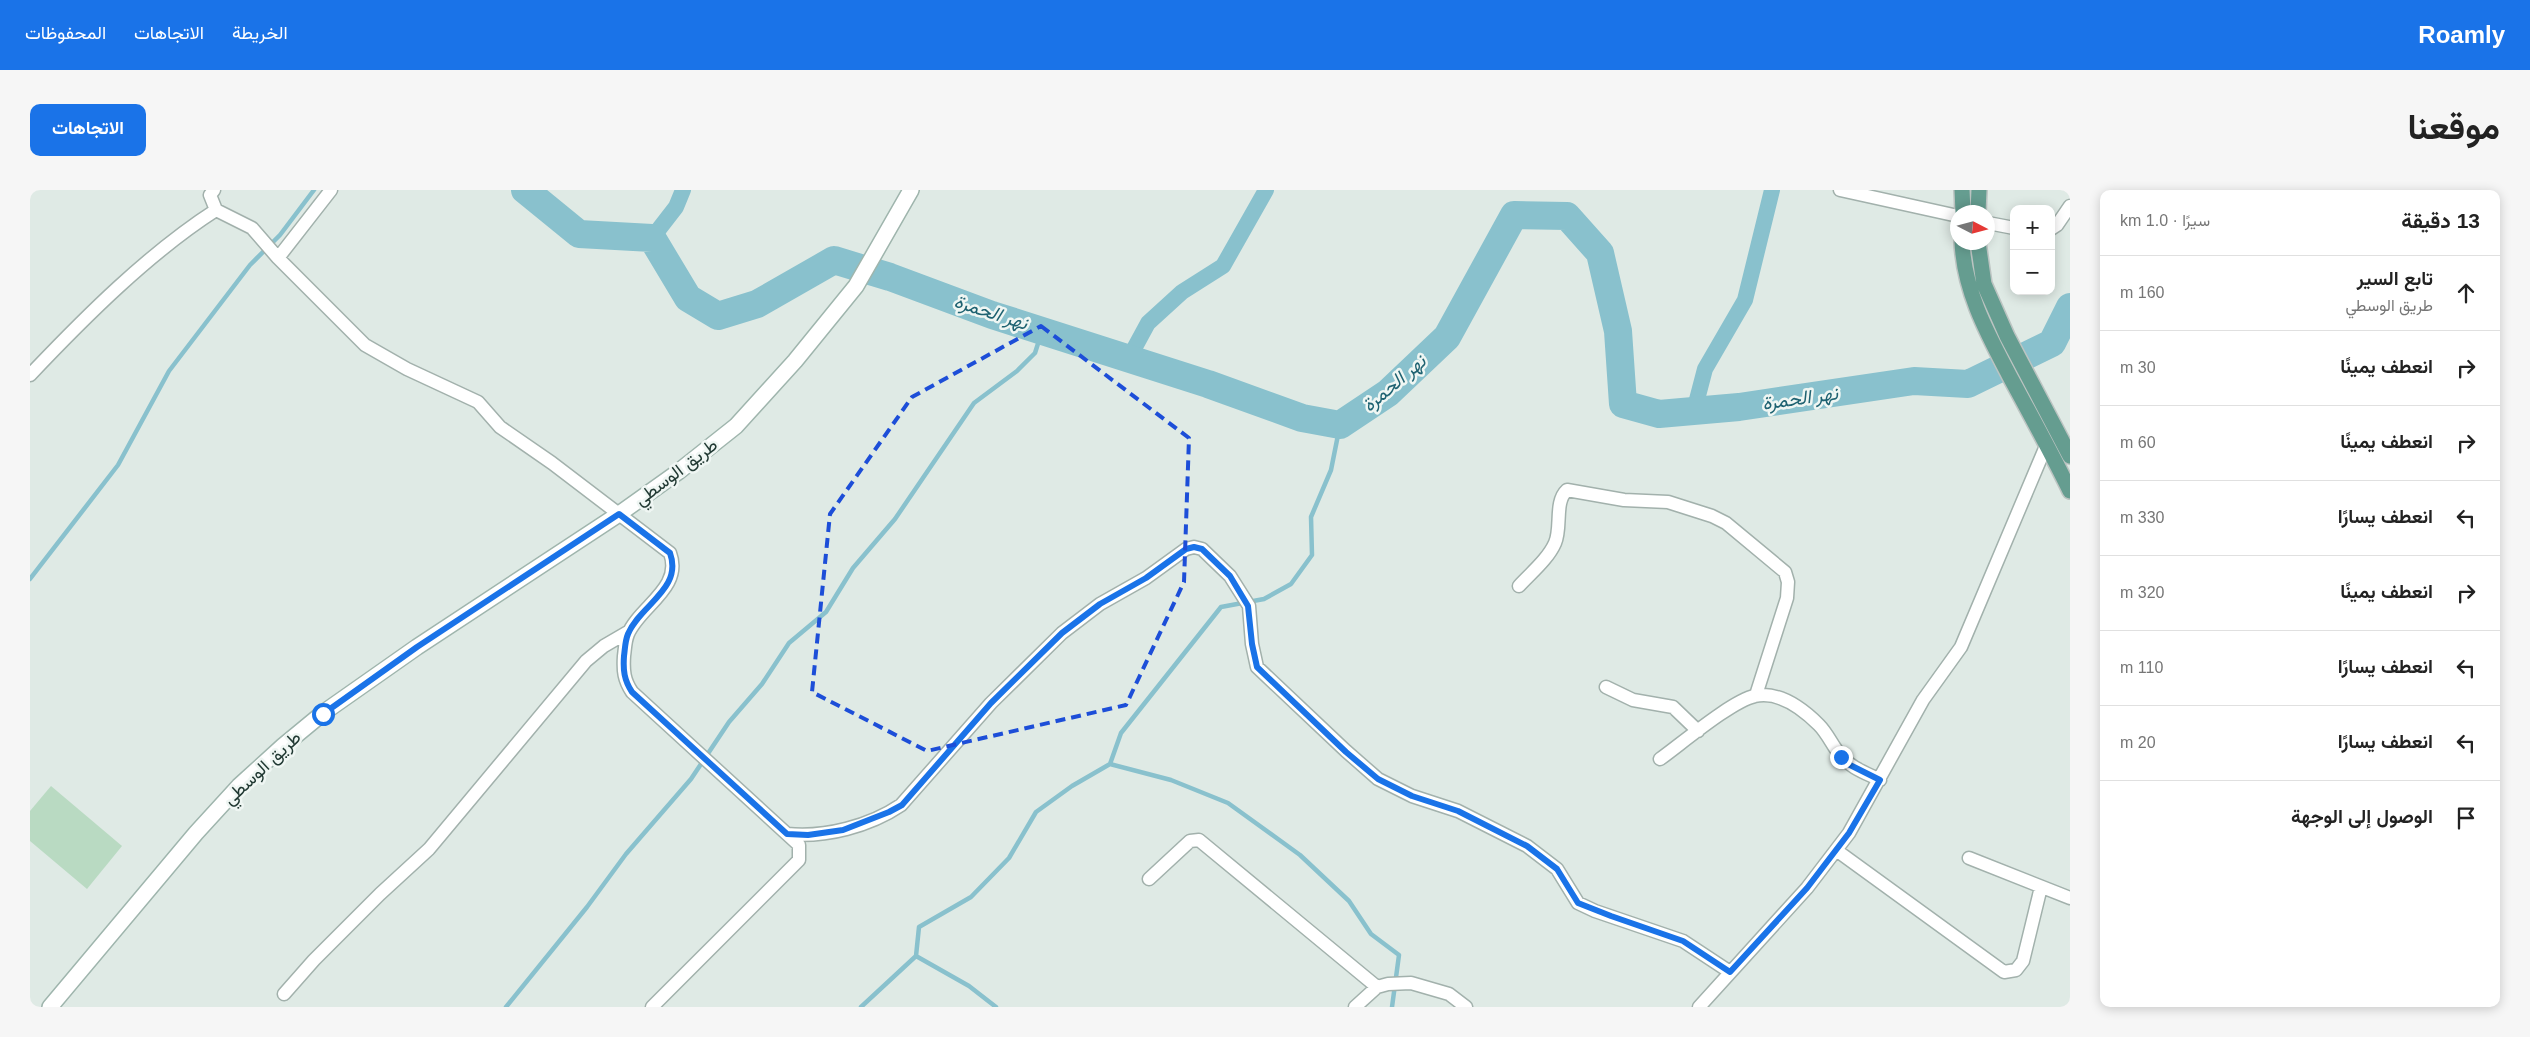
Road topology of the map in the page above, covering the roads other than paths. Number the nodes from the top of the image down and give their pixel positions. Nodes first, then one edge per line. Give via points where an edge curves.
1 (214, 190) edge
2 (331, 190) edge
3 (911, 190) edge
4 (1840, 190) edge
5 (1962, 190) edge
6 (1979, 190) edge
7 (1963, 205) edge
8 (1978, 205) edge
9 (2070, 206) edge
10 (216, 210) junction
11 (1950, 214) edge
12 (1995, 224) edge
13 (2055, 226) edge
14 (2010, 227) edge
15 (1963, 250) edge
16 (1979, 250) edge
17 (278, 258) junction
18 (30, 376) edge
19 (2046, 446) junction
20 (2070, 456) edge
21 (2070, 491) edge
22 (619, 514) junction
23 (1519, 586) dead end
24 (628, 632) junction
25 (1606, 687) dead end
26 (1756, 695) junction
27 (1698, 731) junction
28 (1660, 759) dead end
29 (1880, 780) junction
30 (787, 834) junction
31 (1836, 850) junction
32 (1970, 858) dead end
33 (1149, 879) dead end
34 (2041, 887) junction
35 (2070, 898) edge
36 (1730, 972) junction
37 (1383, 985) junction
38 (284, 994) dead end
39 (50, 1007) edge
40 (652, 1007) edge
41 (1355, 1007) edge
42 (1466, 1007) edge
43 (1699, 1007) edge

1 - 10 street via 210,195
2 - 17 street
3 - 22 main road, طريق الوسطي via 856,286 795,361 736,426
4 - 11 street
5 - 7 main road
6 - 8 main road
9 - 13 street
10 - 17 street via 252,228
10 - 18 street via 185,230 119,288
12 - 14 street
15 - 19 main road via 1965,273 1977,309
16 - 20 main road via 1984,284 2007,336
17 - 22 street via 365,345 407,369 478,402 500,427
19 - 21 main road
19 - 29 street via 1961,647 1923,700
22 - 24 street via 670,553 674,562 669,583
22 - 39 main road, طريق الوسطي via 417,647 283,746 238,786 196,832
23 - 26 street via 1554,546 1560,506 1567,490 1624,500 1668,502 1712,516 1726,523 1776,564 1785,572 1788,582 1787,598
24 - 30 street via 624,663 626,683 632,692
24 - 38 street via 586,661 429,849 373,900
25 - 27 street via 1633,700 1673,707
26 - 27 street via 1740,700
26 - 29 street via 1779,698 1796,706 1821,727 1850,765
27 - 28 street
29 - 31 street
30 - 36 street via 843,830 902,805 991,703 1062,633 1100,604 1194,547 1202,549 1230,576 1248,606 1257,667 1378,779 1412,796 1458,811 1527,846 1557,869 1578,903 1683,941
30 - 40 street via 799,845 799,860
31 - 34 street via 2004,972 2016,970 2023,961
31 - 36 street via 1807,888
32 - 34 street
33 - 37 street via 1190,841 1199,840
34 - 35 street
36 - 43 street
37 - 41 street
37 - 42 street via 1411,983 1449,994

